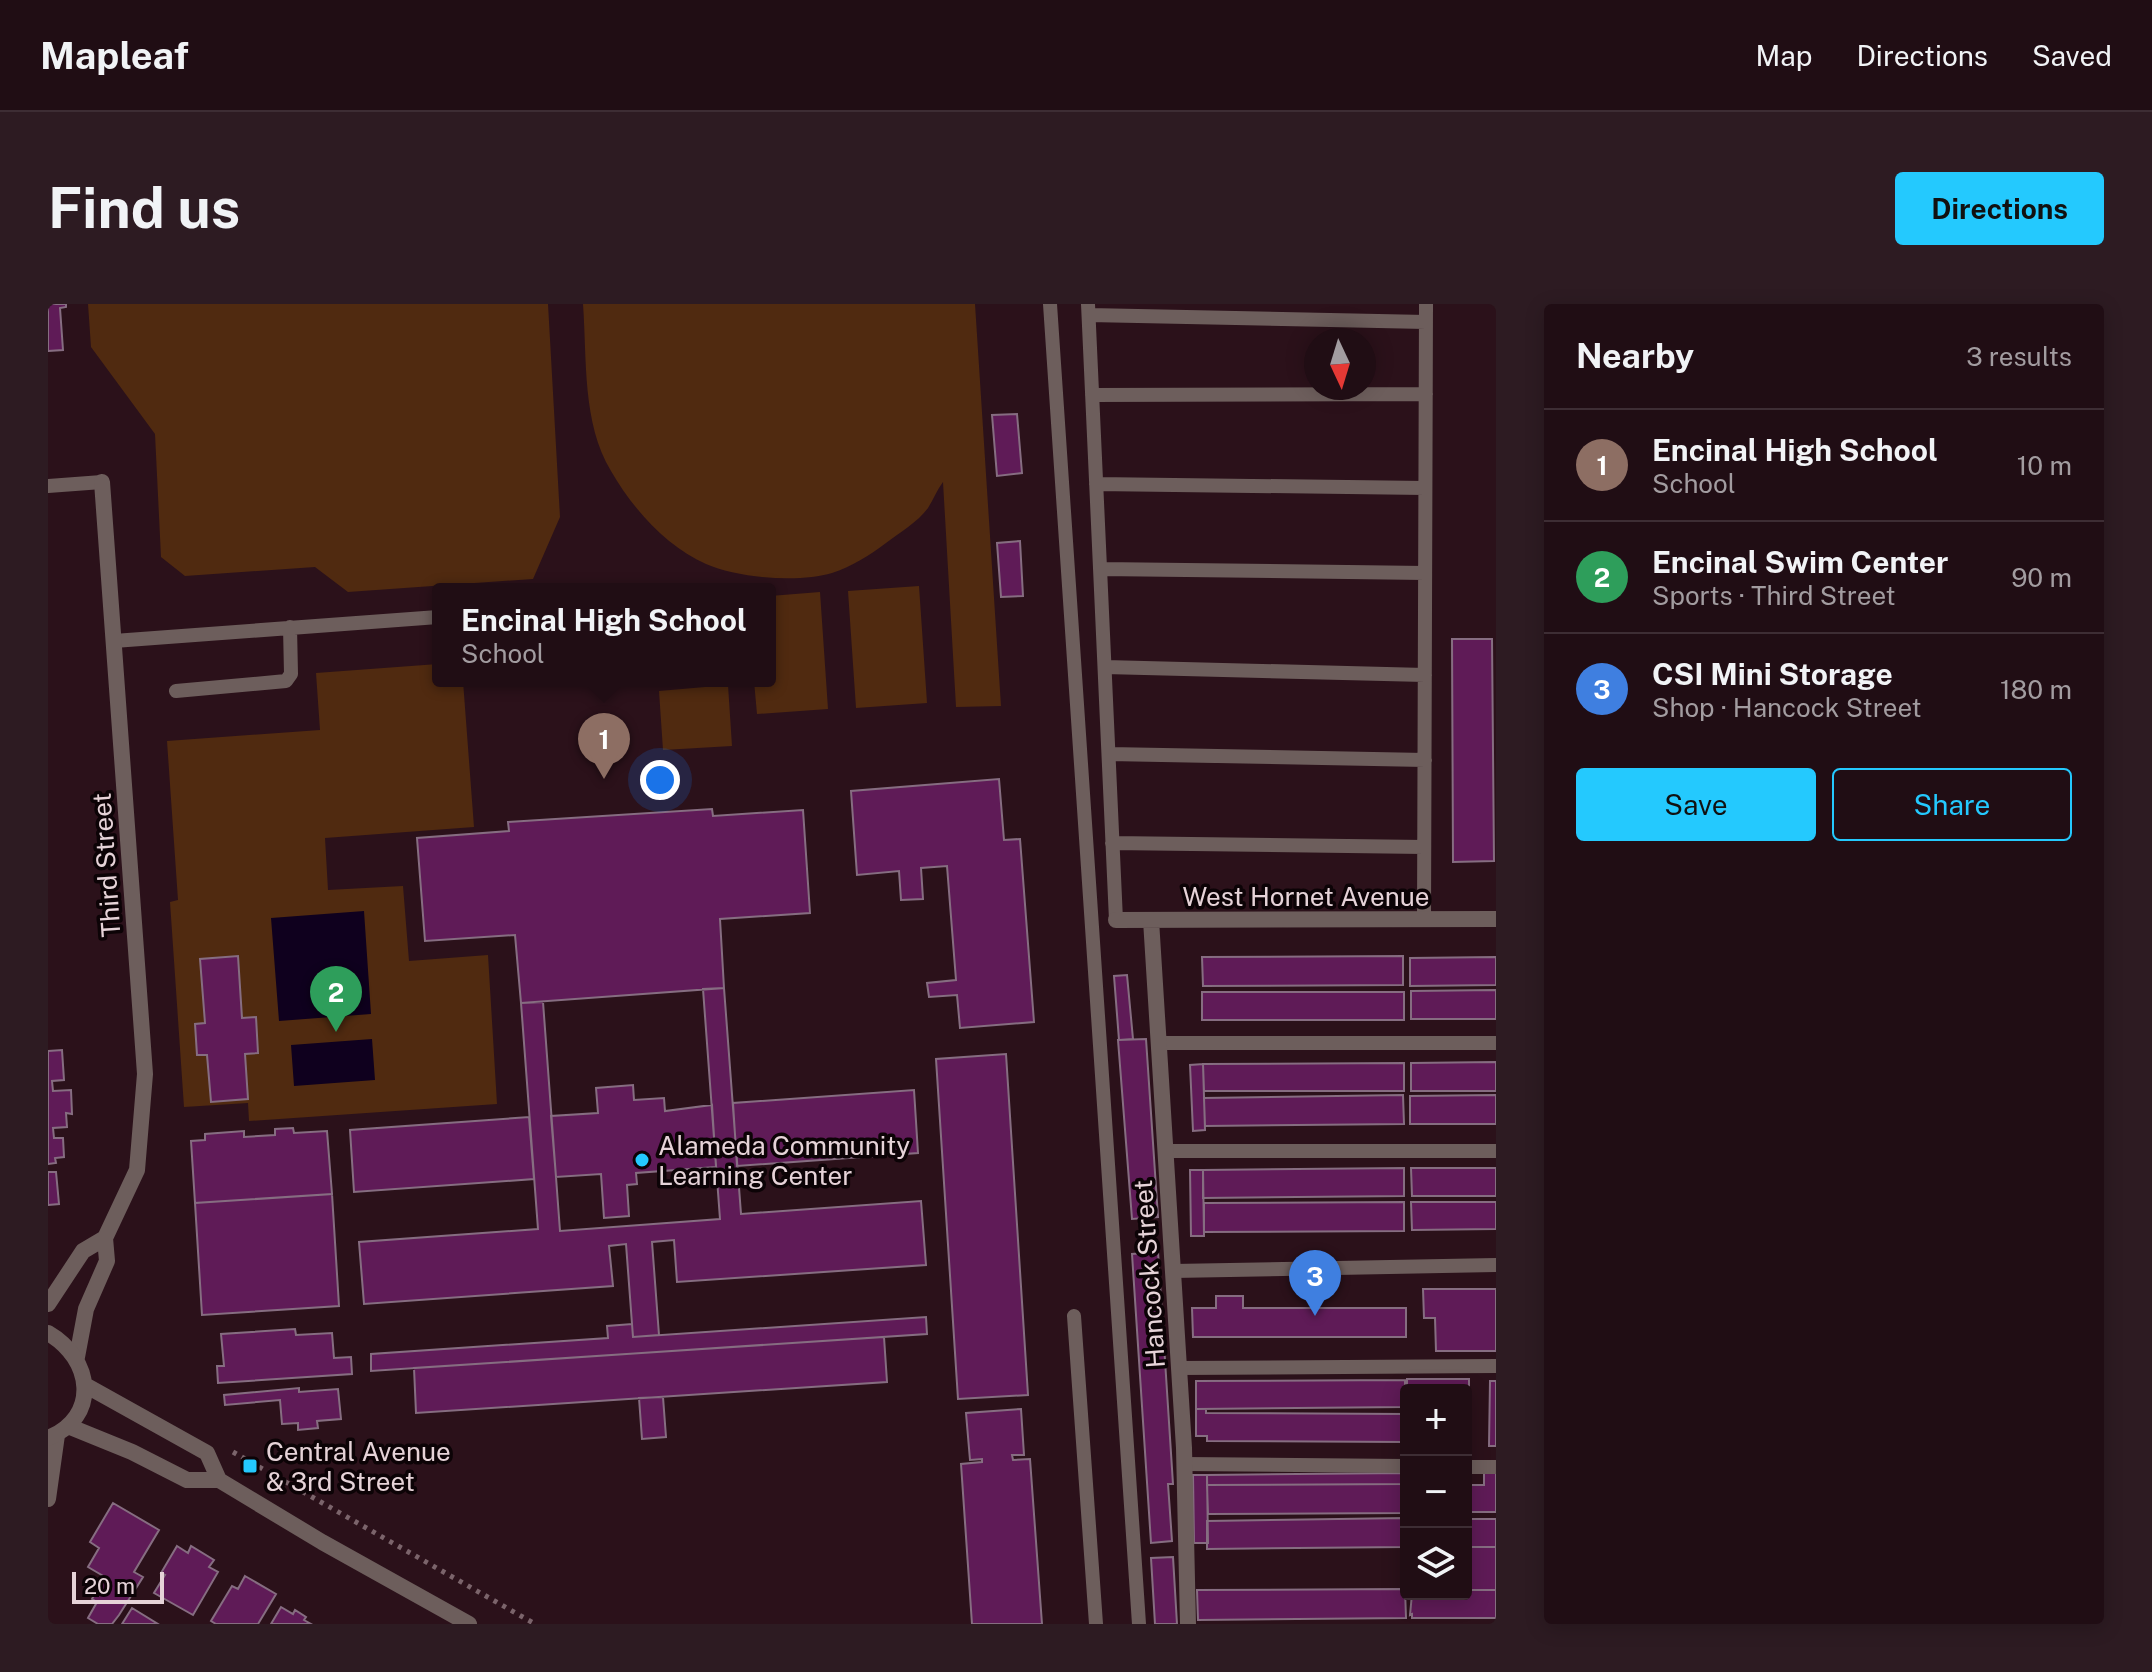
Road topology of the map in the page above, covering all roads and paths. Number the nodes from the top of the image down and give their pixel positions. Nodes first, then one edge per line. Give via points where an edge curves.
1 (1050, 304) edge
2 (1426, 304) edge
3 (1088, 310) edge
4 (1426, 322) junction
5 (1426, 394) junction
6 (1092, 395) junction
7 (102, 482) joint
8 (1096, 484) junction
9 (48, 486) edge
10 (1425, 488) junction
11 (1100, 569) junction
12 (1425, 573) junction
13 (432, 617) edge
14 (290, 627) junction
15 (114, 641) junction
16 (1105, 667) junction
17 (1425, 675) junction
18 (176, 691) dead end
19 (1109, 754) junction
20 (1425, 760) junction
21 (1112, 843) junction
22 (1424, 847) junction
23 (1424, 919) junction
24 (1496, 919) edge
25 (1116, 920) joint
26 (1151, 920) junction
27 (1158, 1043) junction
28 (1496, 1043) edge
29 (1165, 1151) junction
30 (1496, 1151) edge
31 (105, 1238) junction
32 (1496, 1265) edge
33 (1173, 1271) junction
34 (48, 1304) edge
35 (1074, 1316) dead end
36 (48, 1333) edge
37 (77, 1357) junction
38 (1496, 1366) edge
39 (1179, 1368) junction
40 (85, 1385) junction
41 (58, 1433) edge
42 (223, 1446) dead end
43 (1184, 1464) junction
44 (1400, 1466) edge
45 (1472, 1467) edge
46 (1496, 1467) edge
47 (219, 1480) junction
48 (48, 1499) edge
49 (469, 1624) edge
50 (535, 1624) edge
51 (1096, 1624) edge
52 (1139, 1624) edge
53 (1188, 1624) edge

1 - 52 lane
2 - 4 lane
3 - 4 lane
3 - 6 lane
4 - 5 lane
5 - 6 lane
5 - 10 lane
6 - 8 lane
7 - 9 lane
7 - 15 street, Third Street
8 - 10 lane
8 - 11 lane
10 - 12 lane
11 - 12 lane
11 - 16 lane
12 - 17 lane
13 - 14 lane
14 - 15 lane
14 - 18 lane via 291,674 286,681
15 - 31 street, Third Street via 145,1074 137,1170
16 - 17 lane
16 - 19 lane
17 - 20 lane
19 - 20 lane
19 - 21 lane
20 - 22 lane
21 - 22 lane
21 - 25 lane
22 - 23 lane
23 - 24 street, West Hornet Avenue
23 - 26 street, West Hornet Avenue
25 - 26 street, West Hornet Avenue
26 - 27 street, Hancock Street
27 - 28 lane
27 - 29 street, Hancock Street
29 - 30 lane
29 - 33 street, Hancock Street
31 - 34 street, Third Street via 83,1251
31 - 37 street, Third Street via 107,1261 86,1309
32 - 33 lane
33 - 39 street, Hancock Street
35 - 51 lane
36 - 37 street
37 - 40 street
38 - 39 lane
39 - 43 street, Hancock Street
40 - 41 street via 77,1414
40 - 47 street via 207,1453
41 - 47 street via 132,1452 187,1480
41 - 48 street
42 - 50 path
43 - 44 lane
43 - 53 street, Hancock Street
45 - 46 lane
47 - 49 street

